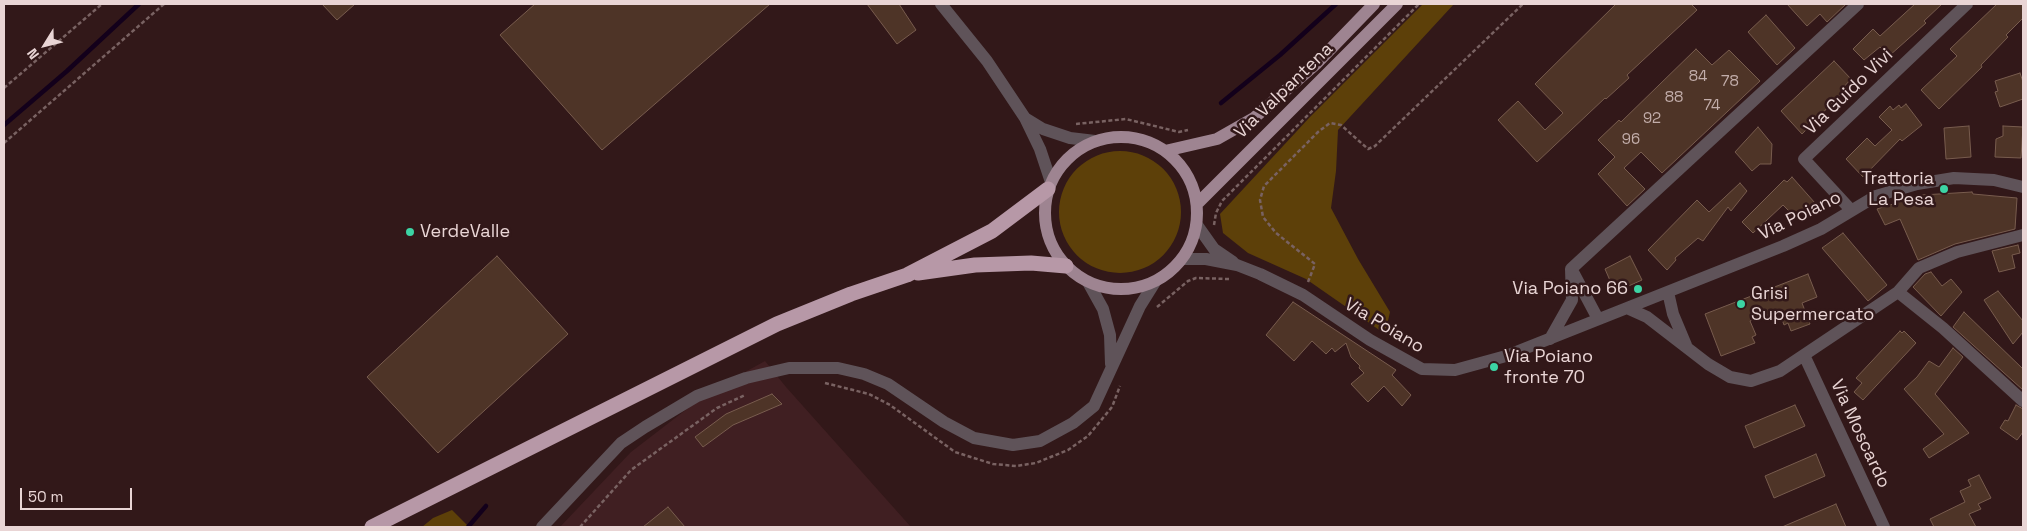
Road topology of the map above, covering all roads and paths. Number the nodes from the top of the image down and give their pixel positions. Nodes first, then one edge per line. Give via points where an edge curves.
1 (102, 4) edge
2 (164, 4) edge
3 (941, 4) edge
4 (1374, 4) edge
5 (1396, 4) edge
6 (1419, 4) edge
7 (1523, 4) edge
8 (1858, 4) edge
9 (1967, 4) edge
10 (4, 88) edge
11 (1025, 118) junction
12 (1070, 124) dead end
13 (1195, 130) dead end
14 (1095, 141) junction
15 (4, 143) edge
16 (1165, 151) junction
17 (1230, 169) junction
18 (1239, 183) junction
19 (1050, 186) junction
20 (2023, 187) edge
21 (1197, 204) junction
22 (1851, 210) junction
23 (1197, 225) junction
24 (1217, 230) dead end
25 (2023, 235) edge
26 (1183, 259) junction
27 (1237, 265) junction
28 (1066, 266) junction
29 (1571, 269) junction
30 (907, 275) junction
31 (1088, 282) junction
32 (1155, 282) junction
33 (1668, 292) junction
34 (1898, 292) junction
35 (1303, 295) junction
36 (1627, 308) junction
37 (1598, 319) junction
38 (1550, 339) junction
39 (1686, 345) junction
40 (1804, 355) junction
41 (1111, 366) junction
42 (2023, 401) edge
43 (372, 527) edge
44 (542, 527) edge
45 (1884, 527) edge

1 - 10 path
2 - 15 path
3 - 11 street via 987,61
4 - 16 main road, Via Valpantena via 1316,64 1254,118 1217,139
5 - 17 main road, Via Valpantena
6 - 18 path
7 - 35 path via 1375,146 1368,149 1340,125 1330,123 1264,186 1260,200 1263,217 1315,264
8 - 29 street
9 - 22 street, Via Guido Vivi via 1804,159
11 - 14 street via 1061,135
11 - 19 street via 1040,149
12 - 13 path via 1126,119 1141,120 1178,132
14 - 16 main road via 1124,136
14 - 19 main road via 1069,157
16 - 21 main road via 1181,165 1192,183
17 - 18 path
17 - 21 main road, Via Valpantena
18 - 24 path via 1222,201 1216,213 1214,225
19 - 28 main road via 1045,213 1046,231
19 - 30 highway via 992,231
20 - 22 street, Via Poiano via 1994,180 1954,178 1876,196
21 - 23 main road
22 - 33 street, Via Poiano via 1783,246
23 - 26 main road
23 - 27 street, Via Poiano via 1214,249
25 - 34 street via 1957,252 1919,268
26 - 27 street, Via Poiano via 1206,259
26 - 32 main road
27 - 35 street, Via Poiano
28 - 30 highway via 1032,263 976,265
28 - 31 main road
29 - 37 street
29 - 38 street via 1572,300
30 - 43 highway via 777,324
31 - 32 main road via 1122,290
31 - 41 street via 1103,310 1110,335
32 - 41 street
33 - 36 street, Via Poiano
33 - 39 street
34 - 40 street
34 - 42 street
35 - 38 street, Via Poiano via 1370,340 1422,369 1455,370 1506,356
36 - 37 street, Via Poiano
36 - 39 street via 1647,317
37 - 38 street, Via Poiano
39 - 40 street via 1730,377 1751,381 1780,371
40 - 45 street, Via Moscardo
41 - 44 street via 1094,406 1073,423 1040,441 1013,445 974,438 888,384 864,374 838,368 789,368 746,378 697,396 621,443

